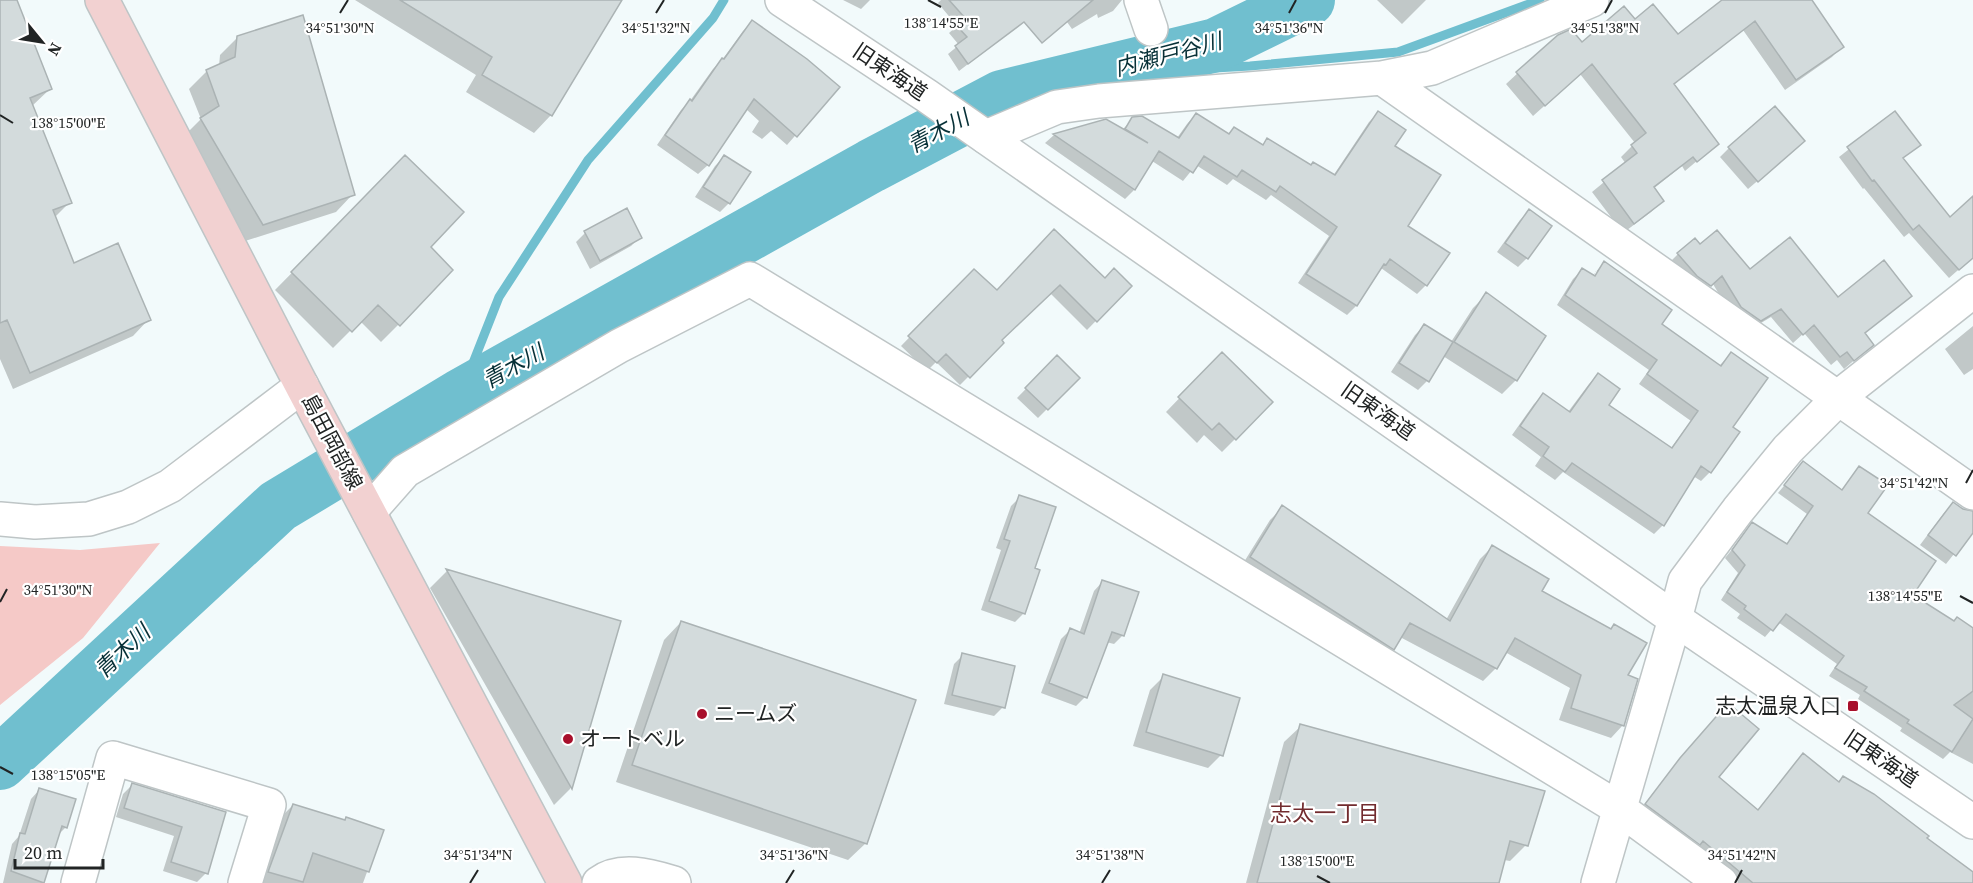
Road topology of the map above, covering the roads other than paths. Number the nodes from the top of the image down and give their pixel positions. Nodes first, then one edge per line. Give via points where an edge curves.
1 (102, 0) edge
2 (782, 0) edge
3 (1592, 0) edge
4 (1382, 78) junction
5 (986, 137) junction
6 (1973, 291) edge
7 (302, 386) junction
8 (1839, 398) junction
9 (1973, 493) edge
10 (367, 508) junction
11 (0, 519) edge
12 (1675, 619) junction
13 (1620, 809) junction
14 (1973, 822) edge
15 (78, 883) edge
16 (245, 883) edge
17 (565, 883) edge
18 (599, 883) edge
19 (674, 883) edge
20 (1598, 883) edge
21 (1721, 883) edge

1 - 7 main road, 島田岡部線
2 - 5 street, 旧東海道
3 - 4 street via 1432,68
4 - 5 street via 1057,107
4 - 8 street
5 - 12 street, 旧東海道
6 - 8 street
7 - 10 main road, 島田岡部線
7 - 11 street via 170,486 128,507 89,519
8 - 9 street
8 - 12 street via 1788,449 1685,580
10 - 13 street via 405,471 619,346 750,279
10 - 17 main road, 島田岡部線
12 - 13 street
12 - 14 street, 旧東海道
13 - 20 street
13 - 21 street
15 - 16 street via 113,758 269,805
18 - 19 street via 628,873

